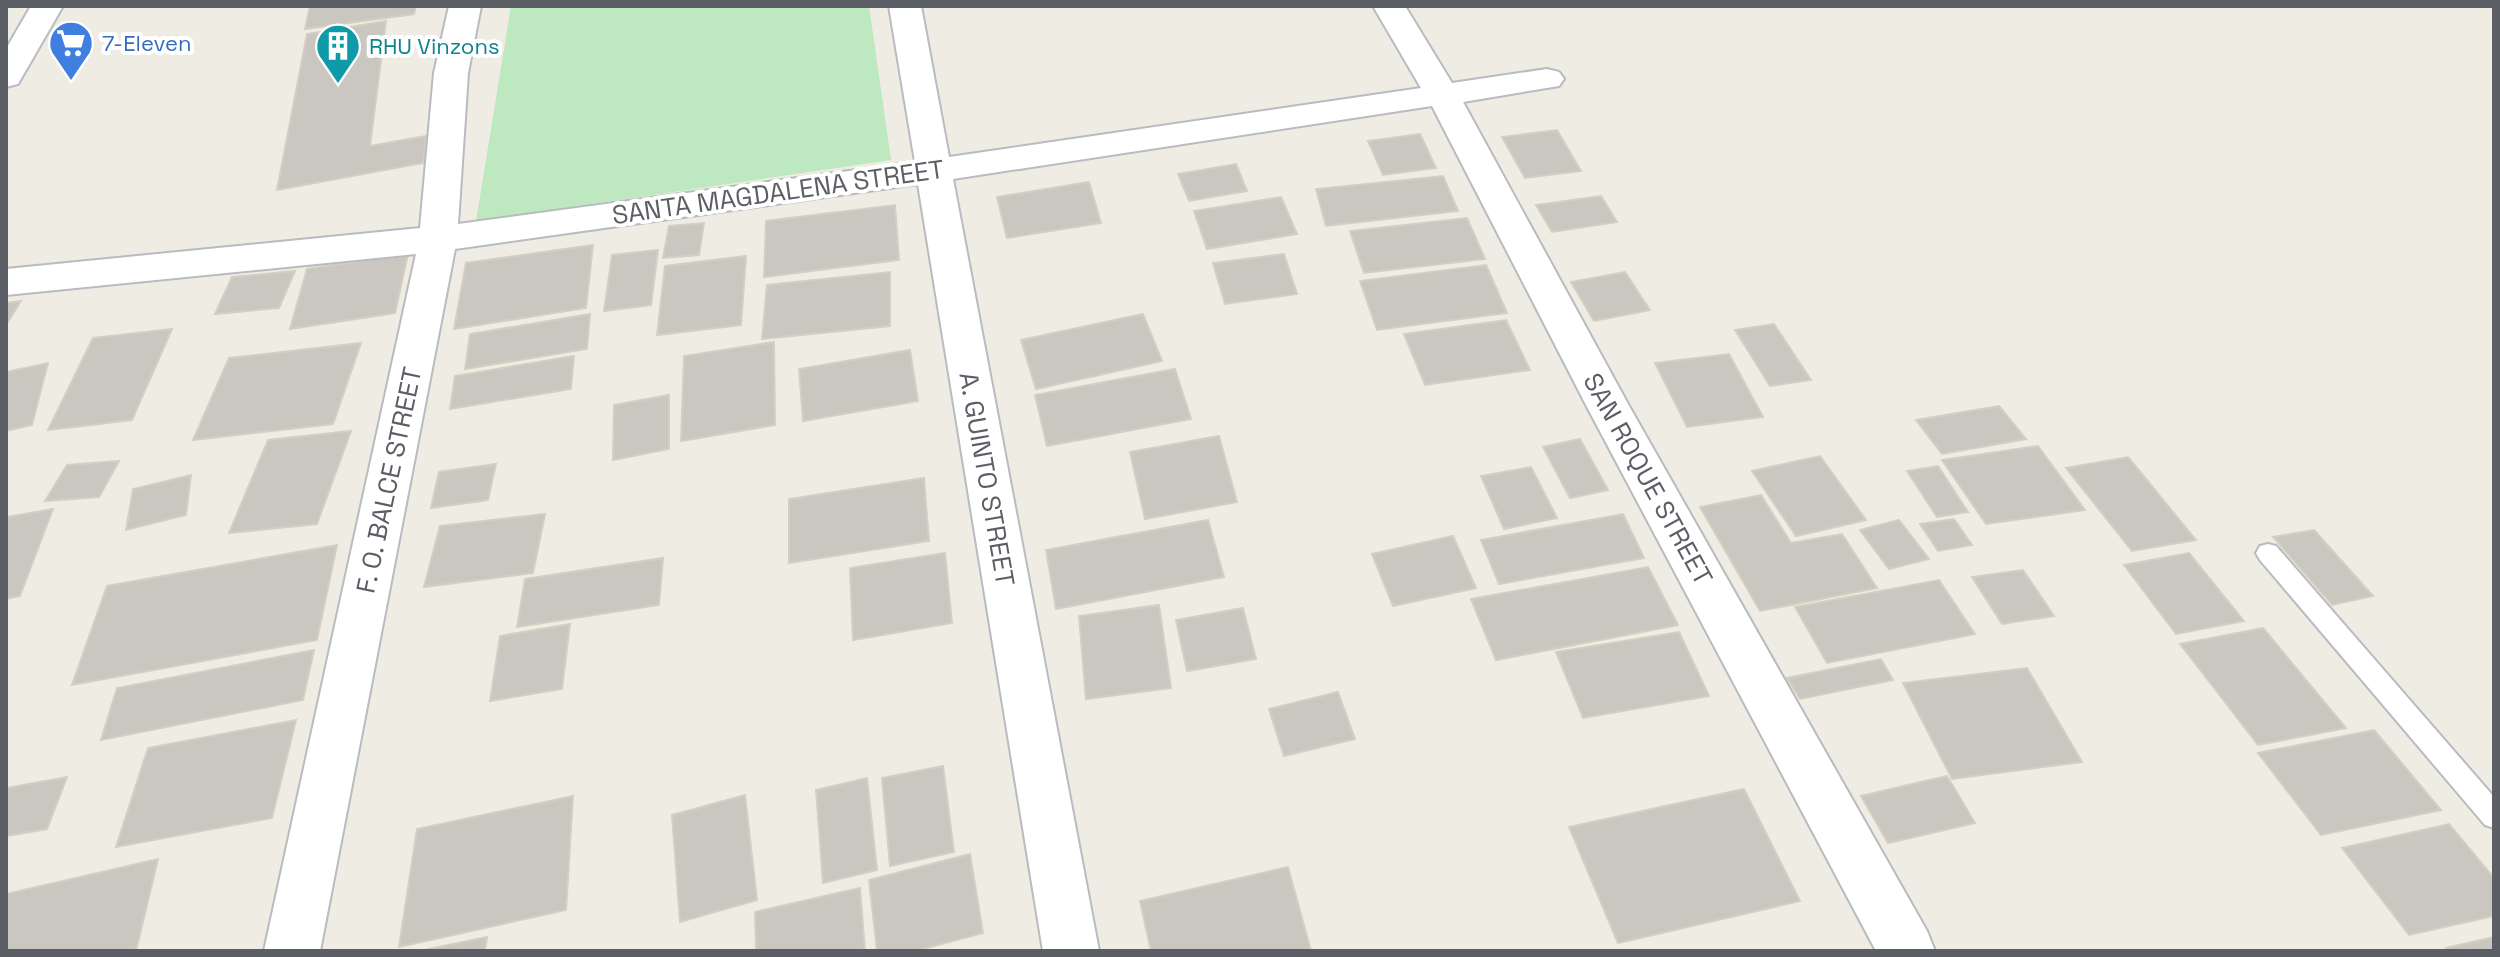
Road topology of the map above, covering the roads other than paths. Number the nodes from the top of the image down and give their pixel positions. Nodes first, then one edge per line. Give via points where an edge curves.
1 (47, 6) edge
2 (465, 6) edge
3 (905, 6) edge
4 (1389, 6) edge
5 (6, 77) edge
6 (1547, 79) dead end
7 (1442, 94) junction
8 (933, 171) junction
9 (438, 239) junction
10 (6, 282) edge
11 (2268, 553) dead end
12 (2494, 816) edge
13 (292, 951) edge
14 (1071, 951) edge
15 (1907, 951) edge

1 - 5 street
2 - 9 street, F. O. BALCE STREET via 451,73
3 - 8 street, A. GUINTO STREET
4 - 7 street, SAN ROQUE STREET
6 - 7 street, SANTA MAGDALENA STREET
7 - 8 street, SANTA MAGDALENA STREET
7 - 15 street, SAN ROQUE STREET
8 - 9 street, SANTA MAGDALENA STREET
8 - 14 street, A. GUINTO STREET
9 - 10 street, SANTA MAGDALENA STREET
9 - 13 street, F. O. BALCE STREET
11 - 12 lane

